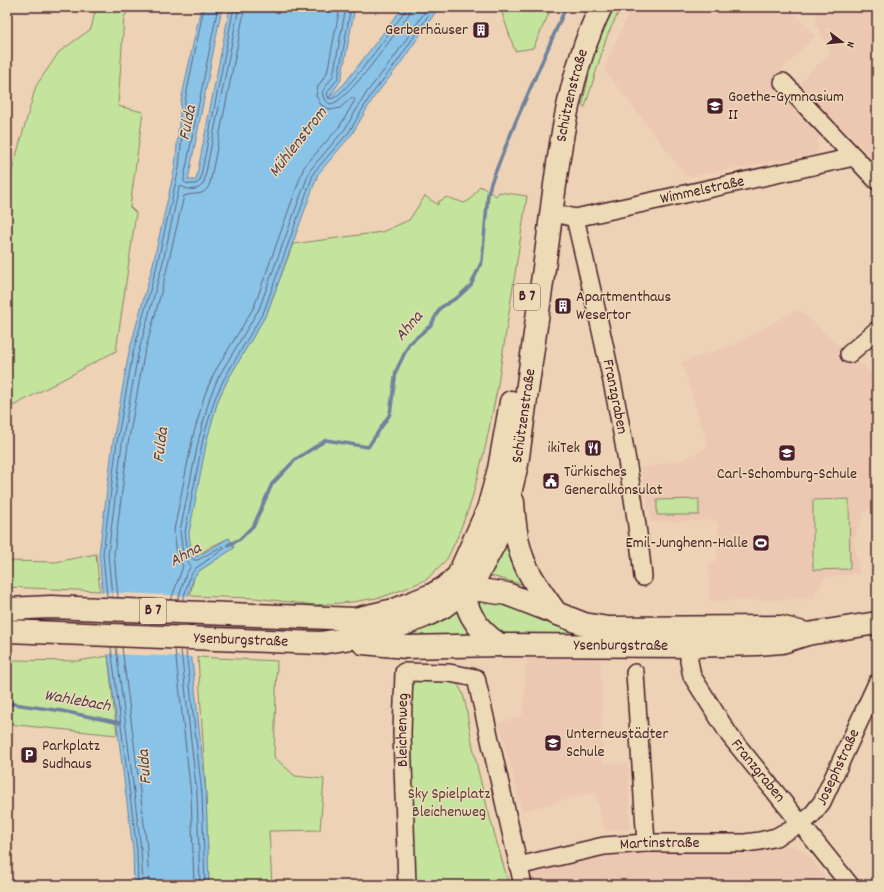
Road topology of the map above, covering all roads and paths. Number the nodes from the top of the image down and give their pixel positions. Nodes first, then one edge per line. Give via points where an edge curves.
1 (585, 7) edge
2 (602, 7) edge
3 (783, 82) dead end
4 (854, 158) junction
5 (877, 181) edge
6 (546, 211) junction
7 (575, 218) junction
8 (877, 330) edge
9 (849, 354) dead end
10 (512, 490) junction
11 (643, 577) dead end
12 (460, 584) junction
13 (428, 596) joint
14 (7, 609) edge
15 (558, 614) junction
16 (877, 623) edge
17 (7, 631) edge
18 (806, 634) junction
19 (344, 640) junction
20 (500, 645) junction
21 (689, 646) junction
22 (635, 673) dead end
23 (877, 683) edge
24 (800, 824) junction
25 (646, 843) junction
26 (518, 866) junction
27 (407, 885) edge
28 (523, 885) edge
29 (850, 885) edge

1 - 6 main road, Schützenstraße / B 7 via 562,74 551,125
2 - 6 main road, Schützenstraße / B 7 via 590,30 576,73
3 - 4 street
4 - 5 street
4 - 7 street, Wimmelstraße
6 - 7 street, Wimmelstraße
6 - 10 main road, Schützenstraße / B 7
6 - 12 main road, Schützenstraße / B 7 via 499,469 488,509
7 - 11 street, Franzgraben via 600,324 636,512
8 - 9 street
10 - 12 main road, Schützenstraße / B 7 via 494,544 475,579
10 - 15 main road via 516,535 522,561
12 - 13 main road, Schützenstraße / B 7
12 - 15 main road, Ysenburgstraße via 500,592
12 - 19 main road, Ysenburgstraße / B 7 via 443,607 419,619 382,633
12 - 20 main road via 465,603 475,622 490,639
13 - 14 main road, Ysenburgstraße / B 7 via 394,610 355,619 52,607
15 - 18 main road, Ysenburgstraße via 584,624 608,628 780,627
16 - 18 main road, Ysenburgstraße
17 - 19 main road, Ysenburgstraße / B 7 via 320,643
18 - 21 main road, Ysenburgstraße via 782,642
19 - 20 main road, Ysenburgstraße via 406,647
20 - 21 main road, Ysenburgstraße
21 - 24 street, Franzgraben via 692,676 730,736
22 - 25 street
23 - 24 street, Josephstraße via 822,802 811,816
24 - 25 street, Martinstraße via 776,837 746,843
24 - 29 street, Franzgraben
25 - 26 street, Martinstraße via 592,848
26 - 27 street, Bleichenweg via 476,678 449,673 404,672 402,733
26 - 28 street

